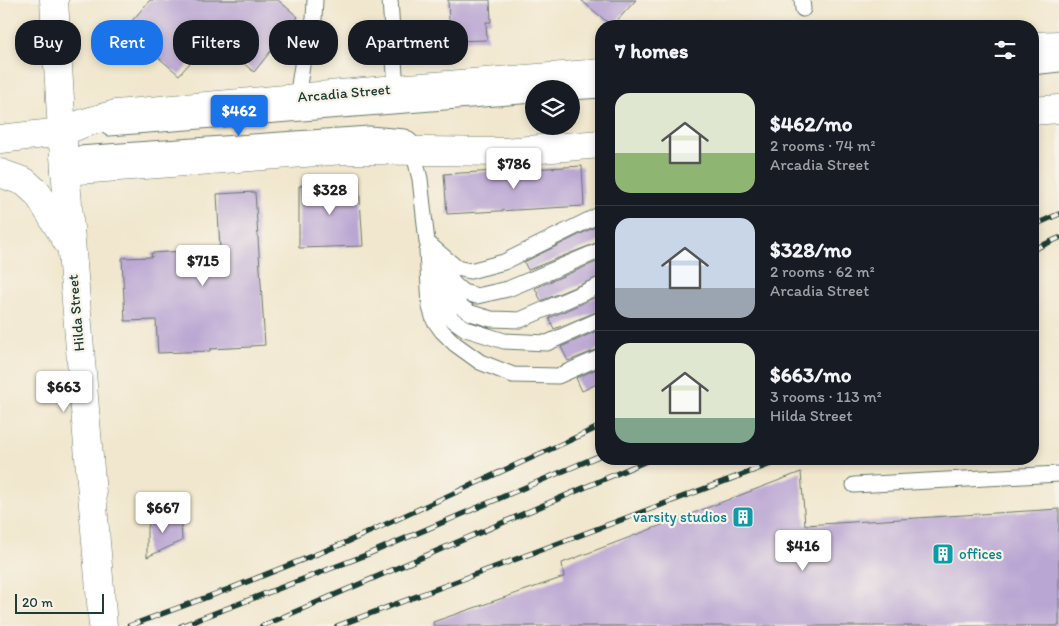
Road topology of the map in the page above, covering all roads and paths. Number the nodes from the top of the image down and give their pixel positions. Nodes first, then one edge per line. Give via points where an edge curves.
1 (54, 0) edge
2 (315, 0) edge
3 (390, 0) edge
4 (1059, 45) edge
5 (1039, 46) edge
6 (1059, 64) edge
7 (1039, 65) edge
8 (595, 73) edge
9 (396, 89) junction
10 (595, 90) edge
11 (580, 91) edge
12 (525, 96) edge
13 (297, 98) junction
14 (1059, 109) edge
15 (1039, 110) edge
16 (0, 139) edge
17 (595, 144) edge
18 (414, 151) junction
19 (64, 153) junction
20 (0, 173) edge
21 (595, 217) edge
22 (427, 242) junction
23 (71, 249) junction
24 (595, 253) edge
25 (595, 288) edge
26 (595, 322) edge
27 (595, 360) edge
28 (1059, 474) edge
29 (854, 485) dead end
30 (103, 626) edge

1 - 19 street, Hilda Street
2 - 13 lane
3 - 9 lane
4 - 5 street
6 - 7 lane
8 - 9 street, Arcadia Street
9 - 13 street, Arcadia Street
10 - 11 lane
12 - 19 lane
13 - 19 street, Arcadia Street via 116,114 84,122
14 - 15 street
16 - 19 street, Arcadia Street
17 - 18 street, Arcadia Street via 504,152
18 - 19 street, Arcadia Street
18 - 22 lane
19 - 23 street, Hilda Street
20 - 23 street via 25,182 38,194
21 - 22 lane via 504,262 470,270 457,268
22 - 24 lane via 454,284 463,292 477,296 508,289
22 - 25 lane via 449,294 465,309 491,319 520,320
22 - 26 lane via 442,308 466,329 504,341 547,342
22 - 27 lane via 430,307 434,320 455,344 480,362 513,375 558,376
23 - 30 street, Hilda Street
28 - 29 lane

